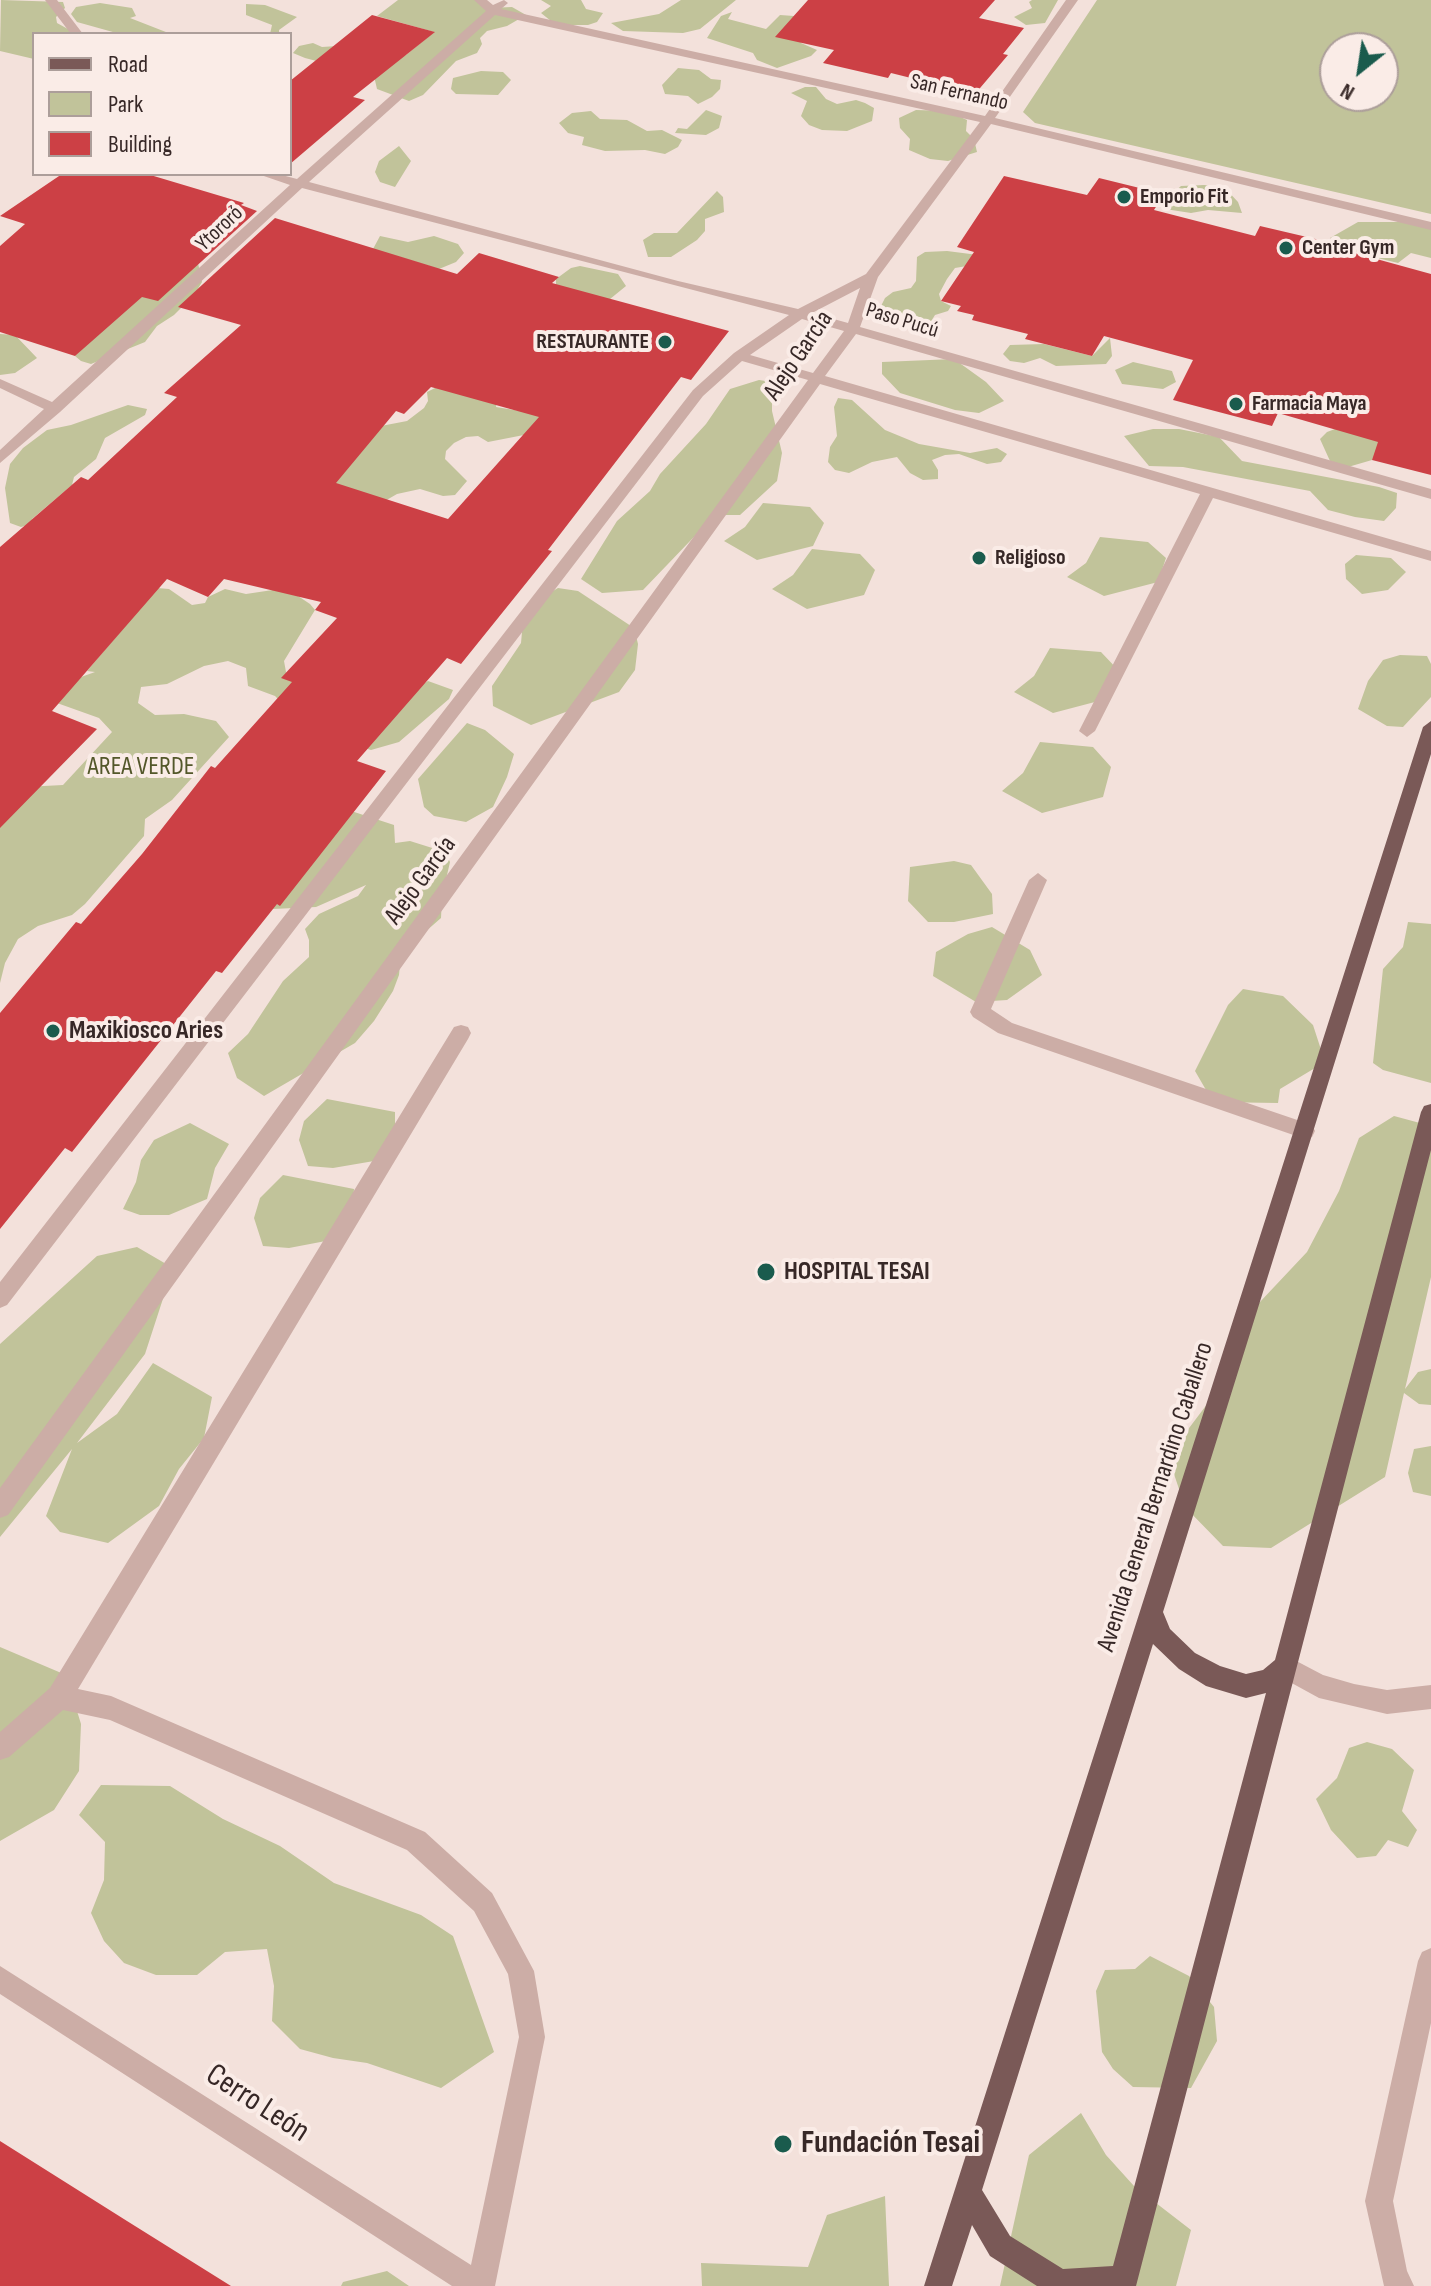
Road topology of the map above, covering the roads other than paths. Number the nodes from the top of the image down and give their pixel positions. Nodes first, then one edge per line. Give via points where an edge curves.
1 (51, 0) edge
2 (480, 0) edge
3 (505, 0) edge
4 (1072, 0) edge
5 (493, 11) junction
6 (75, 32) edge
7 (988, 120) junction
8 (271, 176) edge
9 (299, 184) junction
10 (1431, 226) edge
11 (871, 277) junction
12 (800, 314) junction
13 (853, 328) junction
14 (739, 356) junction
15 (818, 377) junction
16 (0, 383) edge
17 (55, 409) junction
18 (0, 458) edge
19 (1208, 494) junction
20 (1431, 494) edge
21 (1431, 556) edge
22 (1431, 727) edge
23 (1087, 731) dead end
24 (1038, 880) dead end
25 (461, 1033) dead end
26 (1431, 1112) edge
27 (1305, 1131) junction
28 (0, 1298) edge
29 (0, 1507) edge
30 (1151, 1612) junction
31 (1285, 1667) junction
32 (59, 1697) junction
33 (1431, 1697) edge
34 (0, 1748) edge
35 (1431, 1961) edge
36 (0, 1979) edge
37 (968, 2192) junction
38 (1123, 2282) edge
39 (480, 2286) edge
40 (938, 2286) edge
41 (1400, 2286) edge

1 - 6 street
2 - 5 street, San Fernando
3 - 5 street, Ytororó
4 - 7 street, Alejo García
5 - 7 street, San Fernando
5 - 9 street, Ytororó
7 - 10 street, San Fernando
7 - 11 street, Alejo García
8 - 9 street, Paso Pucú
9 - 12 street, Paso Pucú
9 - 17 street, Ytororó
11 - 12 street, Alejo García
11 - 13 street, Alejo García
12 - 13 street, Paso Pucú
12 - 14 street, Alejo García
13 - 15 street, Alejo García
13 - 20 street, Paso Pucú
14 - 15 street
14 - 28 street, Alejo García via 698,393
15 - 19 street
15 - 29 street, Alejo García
16 - 17 street
17 - 18 street, Ytororó
19 - 21 street
19 - 23 street
22 - 27 main road, Avenida General Bernardino Caballero
24 - 27 street via 980,1012 1005,1028
25 - 32 street
26 - 31 main road
27 - 30 main road, Avenida General Bernardino Caballero
30 - 31 main road via 1162,1637 1187,1661 1215,1677 1246,1686 1269,1680
30 - 37 main road, Avenida General Bernardino Caballero
31 - 33 street via 1319,1686 1354,1696 1387,1702
31 - 38 main road
32 - 34 street
32 - 39 street via 111,1708 416,1841 483,1902 521,1971 532,2037
35 - 41 street via 1379,2201
36 - 39 street, Cerro León
37 - 38 main road via 1000,2246 1060,2284
37 - 40 main road, Avenida General Bernardino Caballero

